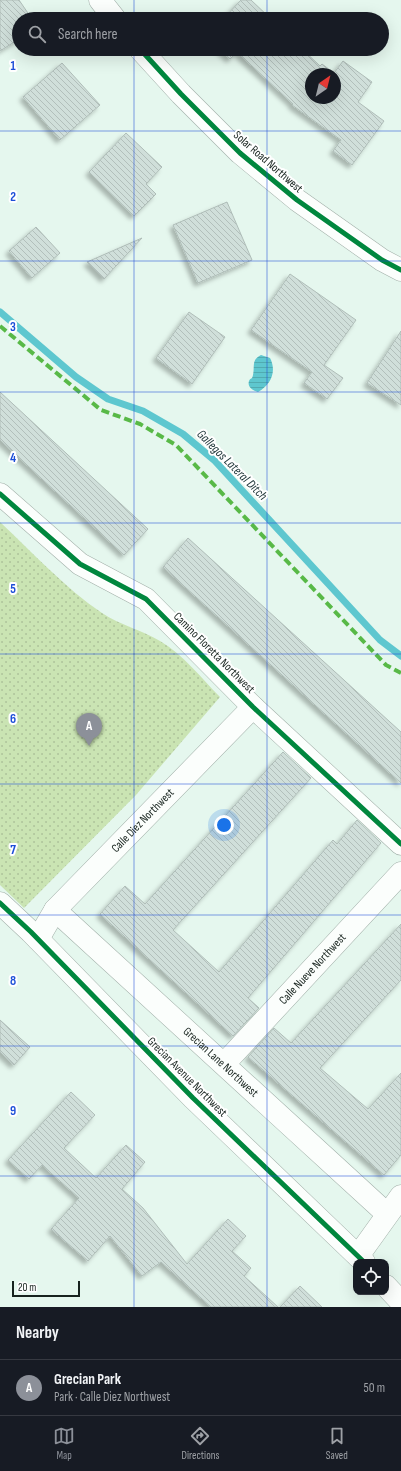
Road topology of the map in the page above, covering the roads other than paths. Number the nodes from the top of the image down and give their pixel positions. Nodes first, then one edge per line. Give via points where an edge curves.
1 (100, 0) edge
2 (109, 12) edge
3 (146, 56) edge
4 (401, 270) edge
5 (0, 494) edge
6 (254, 707) junction
7 (401, 844) edge
8 (401, 873) edge
9 (0, 903) edge
10 (55, 910) junction
11 (38, 939) junction
12 (224, 1064) junction
13 (401, 1196) edge
14 (387, 1214) junction
15 (361, 1259) edge
16 (389, 1289) edge
17 (401, 1302) edge

1 - 2 street
3 - 4 street, Solar Road Northwest via 240,153 297,200 382,260
5 - 6 street, Camino Floretta Northwest via 80,564 146,599
6 - 7 street, Camino Floretta Northwest
6 - 10 street, Calle Diez Northwest
8 - 12 street, Calle Nueve Northwest
9 - 11 street, Grecian Avenue Northwest
10 - 11 street, Calle Diez Northwest
10 - 12 street, Grecian Lane Northwest
11 - 15 street, Grecian Avenue Northwest via 193,1098
12 - 14 street, Grecian Lane Northwest
13 - 14 street
14 - 15 street
16 - 17 street

